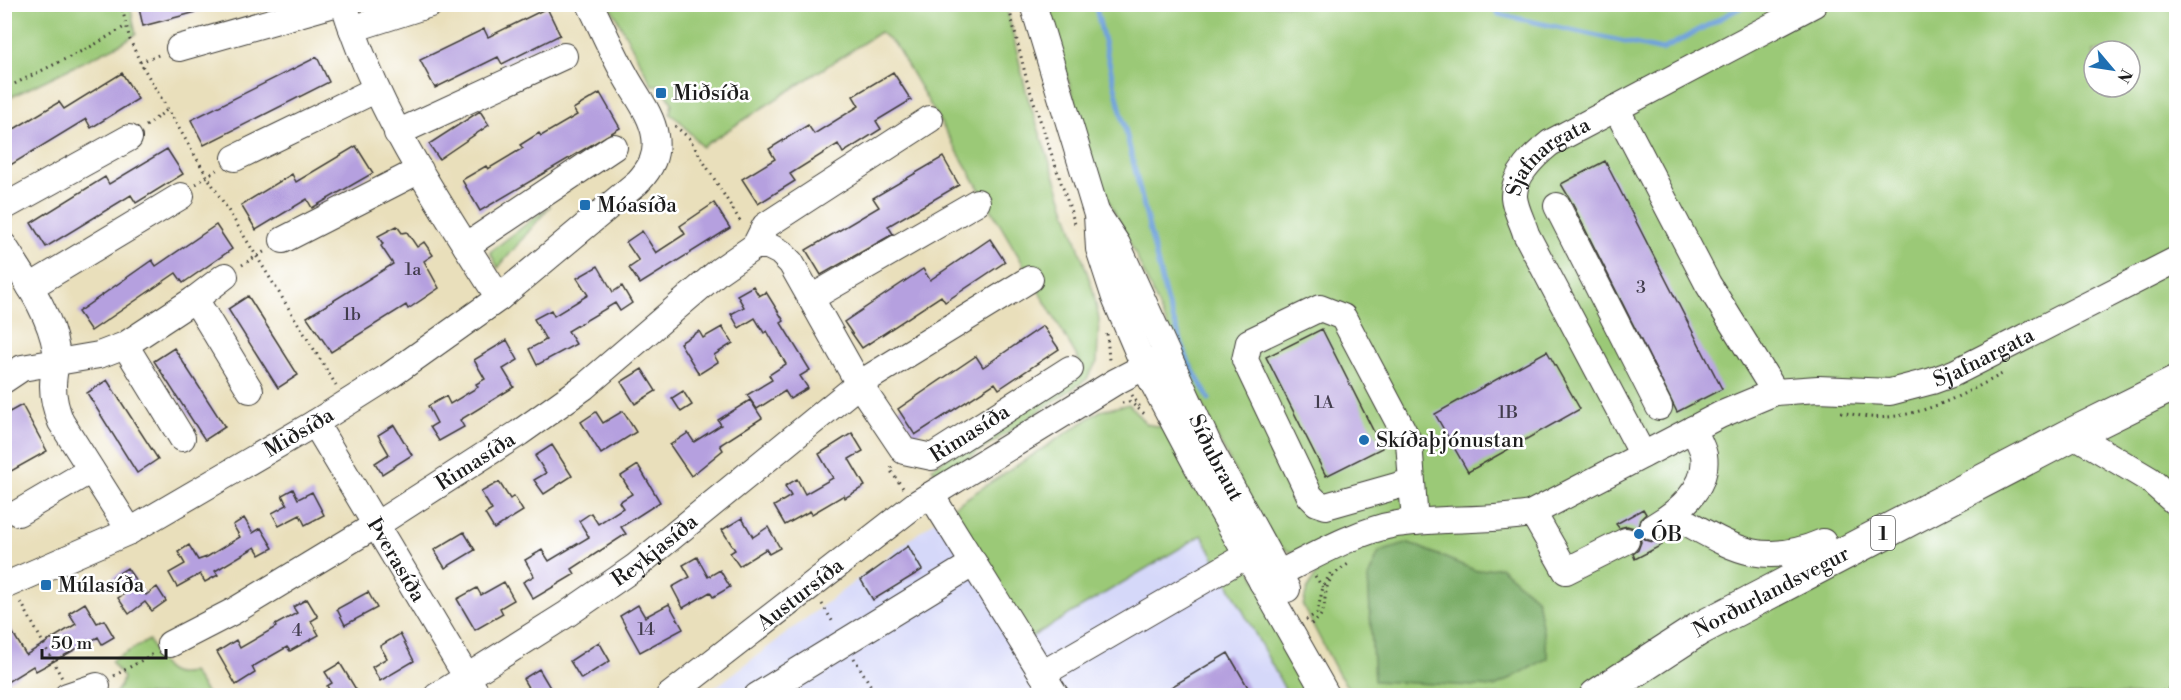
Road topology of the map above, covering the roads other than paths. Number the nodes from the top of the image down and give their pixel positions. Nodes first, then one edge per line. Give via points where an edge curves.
1 (334, 4) edge
2 (344, 4) edge
3 (430, 4) edge
4 (590, 4) edge
5 (1033, 4) edge
6 (1814, 4) edge
7 (352, 29) junction
8 (179, 48) dead end
9 (564, 57) dead end
10 (375, 90) junction
11 (1616, 108) junction
12 (930, 119) dead end
13 (397, 133) junction
14 (129, 138) road end
15 (614, 147) dead end
16 (235, 158) road end
17 (420, 170) junction
18 (180, 196) road end
19 (977, 202) dead end
20 (4, 207) edge
21 (1086, 220) junction
22 (283, 240) road end
23 (1531, 242) junction
24 (4, 246) edge
25 (466, 246) junction
26 (755, 246) junction
27 (2176, 260) edge
28 (225, 276) road end
29 (1030, 279) dead end
30 (1594, 279) junction
31 (30, 287) junction
32 (499, 298) junction
33 (811, 298) junction
34 (1560, 298) junction
35 (195, 299) junction
36 (125, 345) junction
37 (1167, 355) junction
38 (56, 363) junction
39 (1144, 366) junction
40 (1070, 369) dead end
41 (1642, 374) junction
42 (4, 380) edge
43 (2176, 382) edge
44 (859, 384) junction
45 (250, 390) dead end
46 (1609, 391) junction
47 (1775, 392) junction
48 (1659, 407) dead end
49 (315, 423) junction
50 (1693, 429) junction
51 (2073, 434) junction
52 (182, 438) dead end
53 (1643, 455) junction
54 (91, 470) junction
55 (1411, 482) junction
56 (923, 499) junction
57 (2176, 503) edge
58 (18, 513) dead end
59 (1533, 513) junction
60 (1414, 522) junction
61 (376, 525) junction
62 (130, 531) junction
63 (1626, 541) dead end
64 (1822, 542) joint
65 (1247, 555) junction
66 (974, 563) junction
67 (1270, 578) junction
68 (8, 585) edge
69 (170, 644) road end
70 (1049, 685) edge
71 (97, 686) road end
72 (473, 686) edge
73 (69, 695) edge
74 (670, 695) edge
75 (437, 696) edge
76 (757, 696) edge
77 (1327, 696) edge
78 (1345, 696) edge
79 (1596, 696) edge

1 - 8 street
2 - 7 street
3 - 7 street
4 - 32 street, Miðsíða via 653,126 654,159 638,182
5 - 21 street, Síðubraut
6 - 11 street, Sjafnargata
7 - 10 street
9 - 13 street
10 - 13 street
10 - 16 street
11 - 23 street, Sjafnargata via 1550,143 1533,156 1520,175 1514,197
11 - 47 street via 1708,284
12 - 26 street, Rimasíða via 765,226
13 - 17 street
14 - 20 street
15 - 25 street
17 - 22 street
17 - 25 street
18 - 31 street
19 - 33 street
21 - 37 street, Síðubraut via 1117,244
21 - 39 street, Síðubraut
23 - 30 street via 1562,217
23 - 34 street, Sjafnargata
24 - 31 street
25 - 32 street
26 - 33 street, Rimasíða via 768,246 780,252
26 - 61 street, Rimasíða via 719,271 584,387
27 - 47 street, Sjafnargata via 1932,381 1890,392
28 - 35 street
29 - 44 street
30 - 34 street
30 - 41 street
31 - 38 street via 51,331
32 - 49 street, Miðsíða
33 - 44 street, Rimasíða
34 - 46 street, Sjafnargata
35 - 36 street
35 - 45 street
36 - 38 street via 99,355
36 - 52 street
37 - 39 street, Austursíða
37 - 67 street, Síðubraut
38 - 42 street via 22,369
38 - 54 street via 55,406
39 - 56 street, Austursíða
39 - 65 street, Síðubraut
40 - 44 street, Rimasíða via 932,457 904,451
41 - 46 street
41 - 48 street
43 - 51 highway, Norðurlandsvegur / 1
43 - 64 highway via 2126,393 2080,411
44 - 72 street, Reykjasíða via 635,567
46 - 53 street, Sjafnargata
47 - 50 street, Sjafnargata
49 - 61 street, Þverasíða
49 - 62 street, Miðsíða
50 - 53 street, Sjafnargata
50 - 64 street via 1704,457 1700,481 1691,496 1663,521 1753,554 1803,550
51 - 57 street via 2150,480
51 - 79 highway, Norðurlandsvegur / 1 via 1699,629
53 - 59 street, Sjafnargata
54 - 58 street
54 - 62 street
55 - 55 street via 1409,442 1343,317 1320,308 1249,342 1245,360 1310,496 1326,506
55 - 60 street
56 - 66 street
56 - 74 street, Austursíða
59 - 60 street, Sjafnargata via 1501,519
59 - 63 street via 1566,572
60 - 67 street, Sjafnargata via 1394,524 1353,538
61 - 69 street, Rimasíða via 234,611
61 - 72 street, Þverasíða
62 - 68 street, Miðsíða
65 - 67 street, Síðubraut
65 - 70 street
66 - 70 street
66 - 76 street
67 - 77 street, Síðubraut
67 - 78 street, Síðubraut
71 - 73 street
72 - 75 street, Reykjasíða

